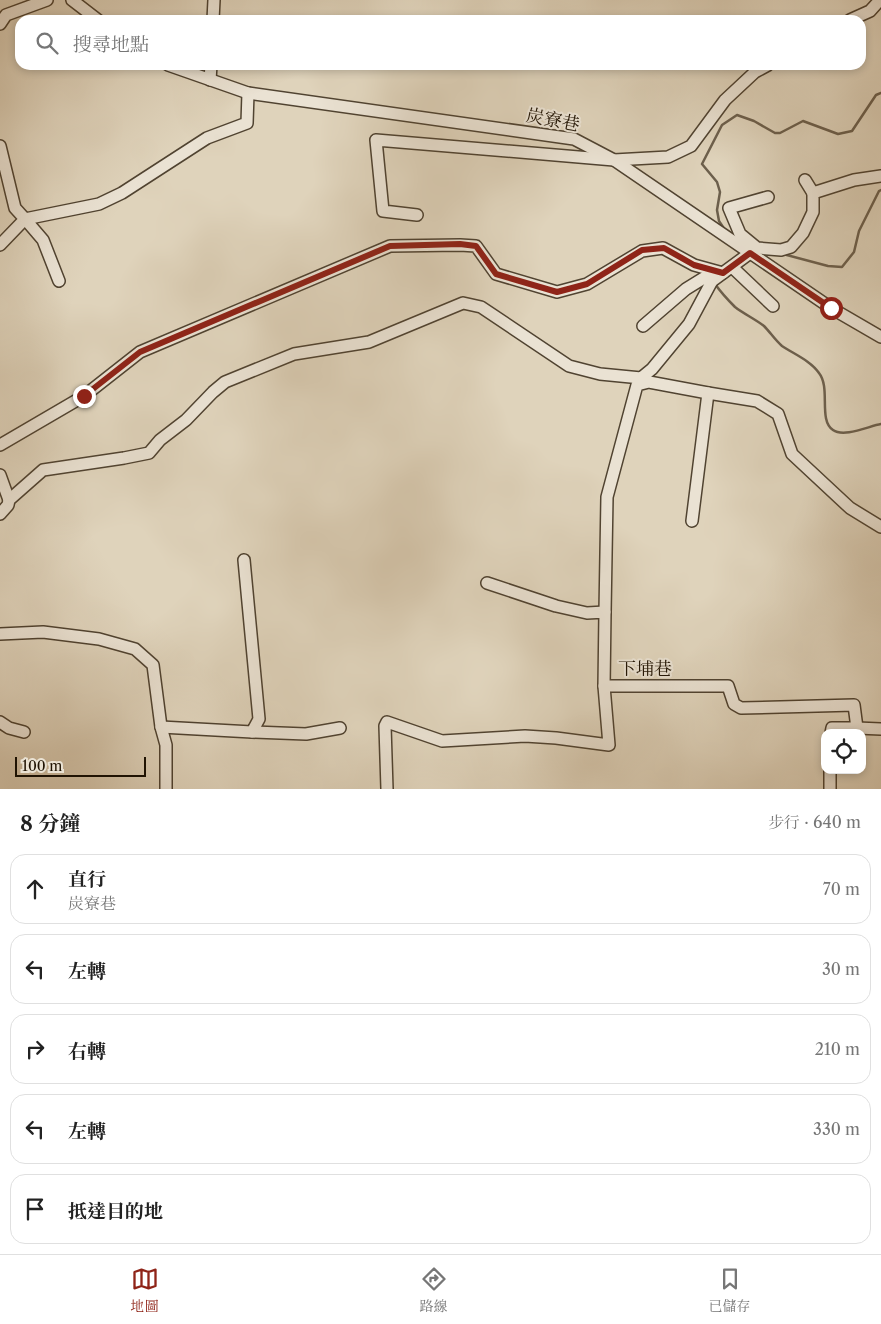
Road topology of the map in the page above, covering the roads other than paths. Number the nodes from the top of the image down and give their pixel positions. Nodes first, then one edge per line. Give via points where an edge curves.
1 (47, 0) edge
2 (72, 0) edge
3 (214, 0) edge
4 (880, 0) edge
5 (92, 15) edge
6 (213, 15) edge
7 (861, 15) edge
8 (0, 24) edge
9 (182, 70) edge
10 (210, 70) edge
11 (759, 70) edge
12 (210, 80) junction
13 (248, 93) junction
14 (0, 146) edge
15 (614, 160) junction
16 (881, 176) edge
17 (805, 180) dead end
18 (813, 193) junction
19 (768, 197) dead end
20 (417, 215) dead end
21 (25, 219) junction
22 (0, 246) edge
23 (750, 253) junction
24 (727, 270) junction
25 (712, 280) junction
26 (59, 281) dead end
27 (773, 306) dead end
28 (643, 326) dead end
29 (881, 337) edge
30 (708, 393) junction
31 (0, 446) edge
32 (0, 475) edge
33 (9, 500) junction
34 (0, 514) edge
35 (692, 521) dead end
36 (881, 527) edge
37 (244, 560) dead end
38 (488, 583) dead end
39 (606, 612) junction
40 (0, 634) edge
41 (604, 686) junction
42 (0, 722) edge
43 (162, 727) junction
44 (340, 728) dead end
45 (857, 728) junction
46 (832, 729) edge
47 (881, 729) edge
48 (24, 732) dead end
49 (252, 732) junction
50 (830, 774) edge
51 (166, 789) edge
52 (387, 789) edge
53 (830, 789) edge

1 - 8 street via 6,15
2 - 5 street
3 - 6 street
4 - 7 street
9 - 12 street, 炭寮巷
10 - 12 street
11 - 15 street via 725,100 691,146 668,157
12 - 13 street, 炭寮巷
13 - 15 street, 炭寮巷 via 574,139
13 - 21 street via 247,124 206,138 122,193 99,204
14 - 21 street via 15,208
15 - 20 street via 376,140 383,211
15 - 23 street, 炭寮巷
16 - 18 street via 854,180
17 - 18 street
18 - 19 street via 812,212 803,233 791,246 781,250 756,248 740,234 729,208
21 - 22 street
21 - 26 street via 44,240
23 - 24 street
23 - 29 street, 炭寮巷 via 831,308
24 - 25 street
24 - 27 street
24 - 31 street via 694,265 664,248 642,250 587,284 557,292 496,274 476,246 390,246 140,352 84,396
25 - 28 street via 707,276 686,288
25 - 33 street via 688,324 641,378 600,374 569,366 481,307 463,303 369,342 294,354 225,382 149,453 43,470
30 - 35 street
30 - 36 street via 757,401 778,414 792,454 850,508
30 - 39 street via 649,382 636,385 607,497
32 - 33 street
33 - 34 street
37 - 49 street via 259,719
38 - 39 street via 556,606 587,613
39 - 41 street
40 - 43 street via 43,632 99,639 135,649 153,665
41 - 45 street, 下埔巷 via 728,686 734,704 741,708 854,704
41 - 52 street, 下埔巷 via 609,745 524,736 442,741 387,722
42 - 48 street
43 - 49 street
43 - 51 street via 166,745
44 - 49 street via 306,734
45 - 46 street
45 - 47 street
50 - 53 street

